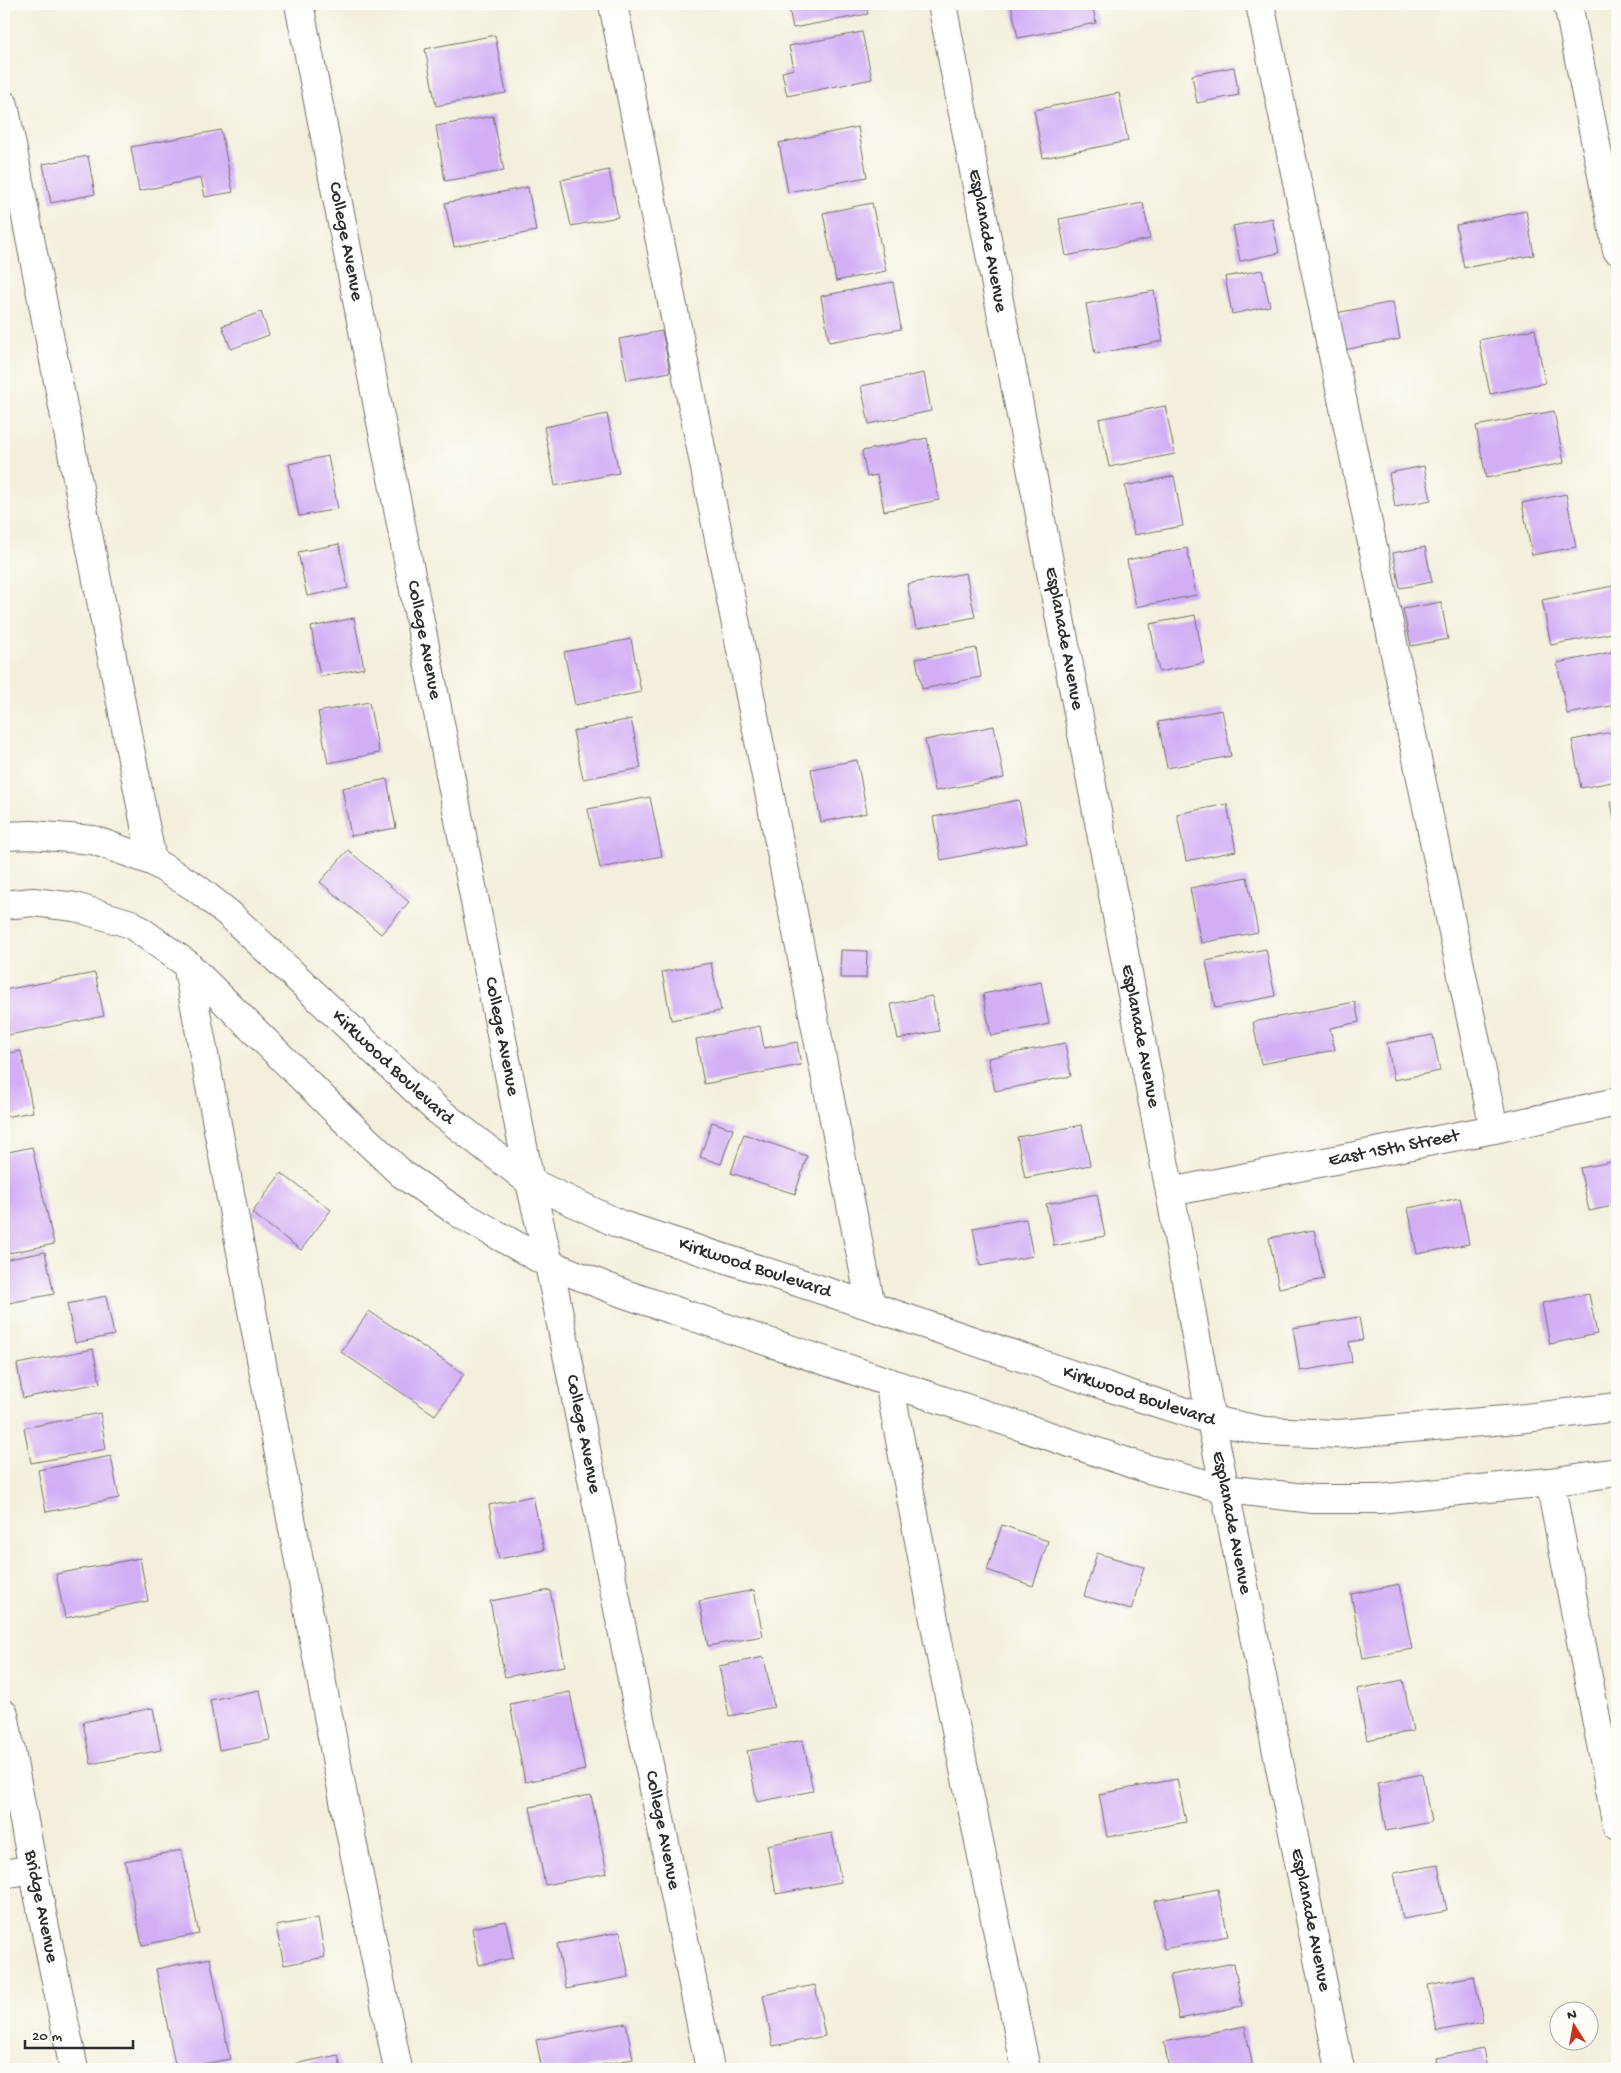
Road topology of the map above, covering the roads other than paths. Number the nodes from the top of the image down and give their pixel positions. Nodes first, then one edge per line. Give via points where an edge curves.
1 (298, 4) edge
2 (613, 4) edge
3 (942, 4) edge
4 (1260, 4) edge
5 (1568, 4) edge
6 (4, 105) edge
7 (1617, 250) edge
8 (4, 836) edge
9 (152, 861) junction
10 (4, 905) edge
11 (187, 964) junction
12 (1617, 1102) edge
13 (1494, 1129) junction
14 (530, 1182) junction
15 (1170, 1192) junction
16 (549, 1264) junction
17 (871, 1306) junction
18 (889, 1382) junction
19 (1617, 1407) edge
20 (1211, 1420) junction
21 (1617, 1472) edge
22 (1550, 1482) junction
23 (1226, 1489) junction
24 (4, 1714) edge
25 (1617, 1826) edge
26 (33, 1869) junction
27 (4, 1874) edge
28 (74, 2069) edge
29 (398, 2069) edge
30 (710, 2069) edge
31 (1026, 2069) edge
32 (1340, 2069) edge

1 - 14 street, College Avenue
2 - 17 street
3 - 15 street, Esplanade Avenue
4 - 13 street
5 - 7 street
6 - 9 street
8 - 9 street, Kirkwood Boulevard via 93,840
9 - 14 street, Kirkwood Boulevard via 196,888 228,913 436,1109
10 - 11 street via 33,902 75,907 121,921
11 - 16 street via 402,1174 462,1215
11 - 29 street via 345,1806
12 - 13 street, East 15th Street
13 - 15 street, East 15th Street
14 - 16 street, College Avenue
14 - 17 street, Kirkwood Boulevard via 619,1224
15 - 20 street, Esplanade Avenue
16 - 18 street via 625,1294
16 - 30 street, College Avenue
17 - 20 street, Kirkwood Boulevard
18 - 23 street via 1148,1469
18 - 31 street via 942,1662
19 - 20 street, Kirkwood Boulevard via 1339,1434 1264,1431
20 - 23 street, Esplanade Avenue
21 - 22 street
22 - 23 street via 1379,1499 1313,1499
22 - 25 street
23 - 32 street, Esplanade Avenue
24 - 26 street, Bridge Avenue
26 - 27 street
26 - 28 street, Bridge Avenue

